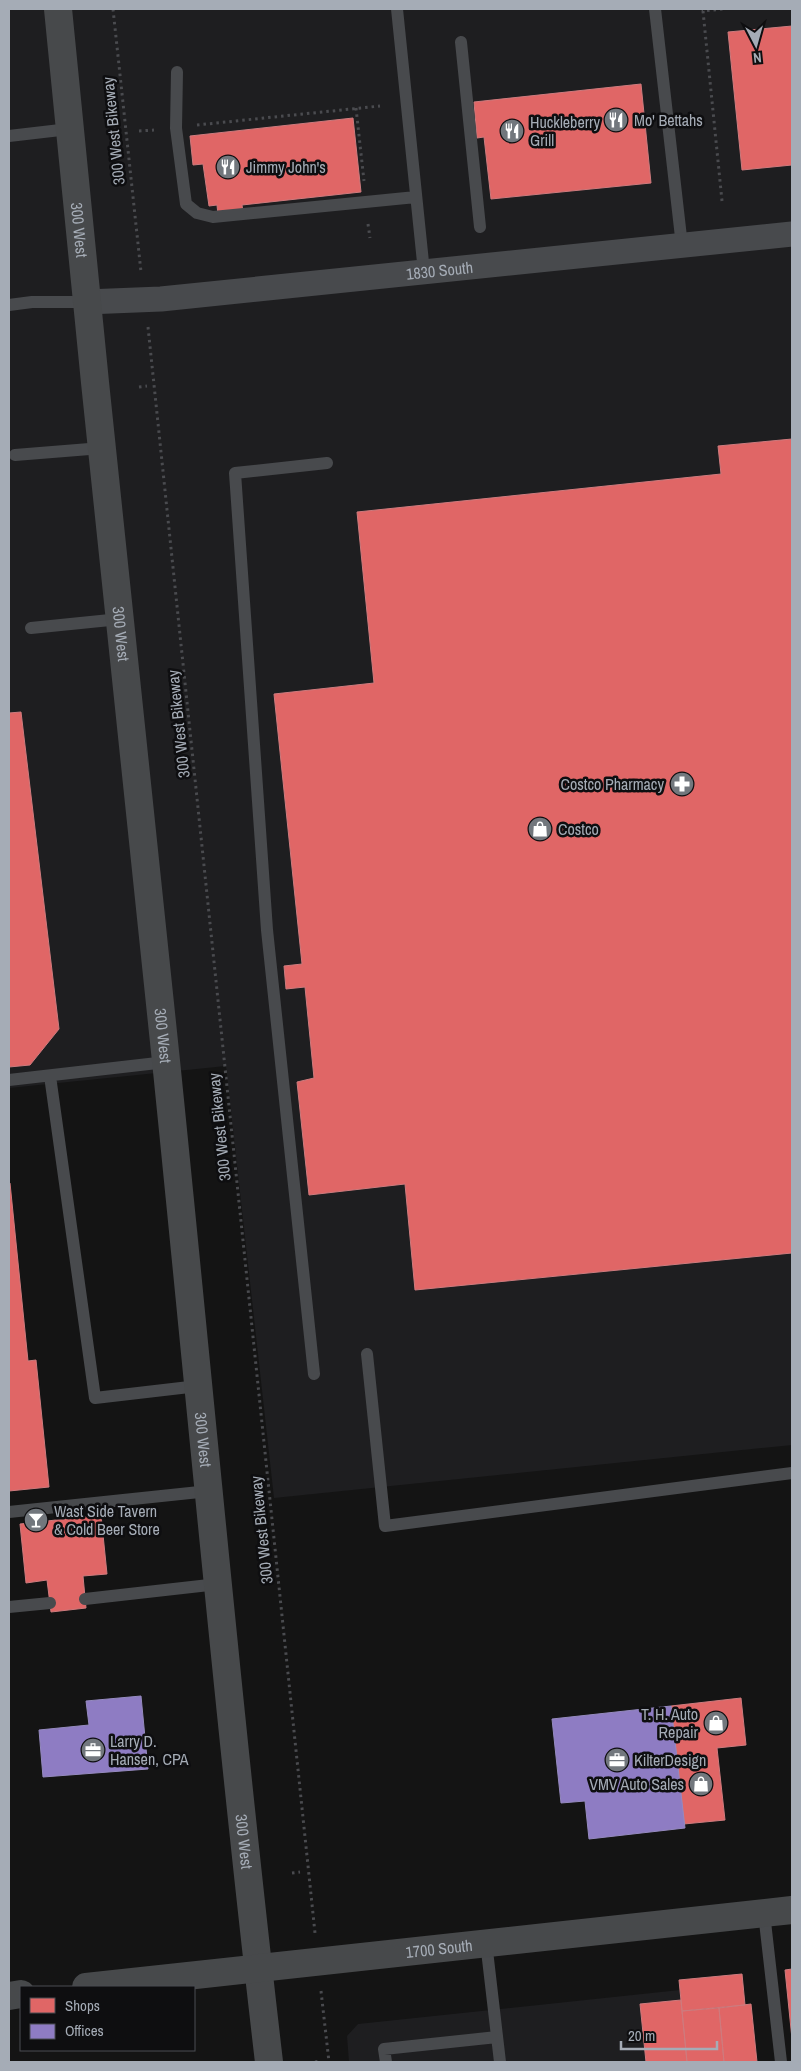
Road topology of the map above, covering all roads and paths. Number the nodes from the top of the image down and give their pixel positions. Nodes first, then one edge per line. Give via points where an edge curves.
1 (58, 9) edge
2 (113, 9) edge
3 (397, 9) edge
4 (655, 9) edge
5 (723, 9) edge
6 (461, 42) dead end
7 (177, 72) dead end
8 (380, 106) dead end
9 (356, 108) junction
10 (176, 128) junction
11 (69, 129) junction
12 (139, 131) dead end
13 (9, 136) edge
14 (416, 197) junction
15 (722, 201) dead end
16 (366, 202) junction
17 (480, 227) dead end
18 (792, 234) edge
19 (370, 238) dead end
20 (682, 246) junction
21 (138, 250) dead end
22 (424, 272) junction
23 (86, 302) junction
24 (9, 305) edge
25 (150, 349) dead end
26 (147, 386) dead end
27 (139, 387) dead end
28 (102, 448) junction
29 (15, 455) dead end
30 (327, 463) dead end
31 (120, 619) junction
32 (31, 628) dead end
33 (166, 1062) junction
34 (50, 1076) junction
35 (9, 1080) edge
36 (367, 1354) dead end
37 (314, 1374) dead end
38 (198, 1386) junction
39 (792, 1473) edge
40 (209, 1491) junction
41 (9, 1512) edge
42 (218, 1584) junction
43 (85, 1599) dead end
44 (50, 1603) dead end
45 (9, 1607) edge
46 (300, 1872) dead end
47 (292, 1873) dead end
48 (311, 1902) dead end
49 (792, 1910) edge
50 (764, 1912) junction
51 (486, 1942) junction
52 (258, 1968) junction
53 (95, 1986) edge
54 (324, 2022) dead end
55 (497, 2037) junction
56 (321, 2061) edge
57 (269, 2062) edge
58 (315, 2062) edge
59 (329, 2062) edge
60 (386, 2062) edge
61 (500, 2062) edge
62 (781, 2062) edge

1 - 11 main road, 300 West
2 - 21 path, 300 West Bikeway
3 - 14 lane
4 - 20 lane
5 - 15 path via 703,11
6 - 17 lane
7 - 10 lane
8 - 9 path
9 - 10 path
9 - 16 path
10 - 12 path
10 - 16 lane via 186,204 197,213 213,217
11 - 13 lane
11 - 23 main road, 300 West
14 - 16 lane
14 - 22 lane
16 - 19 path
18 - 20 street, 1830 South
20 - 22 street, 1830 South
22 - 23 street, 1830 South via 161,299
23 - 24 lane
23 - 28 main road, 300 West
25 - 48 path, 300 West Bikeway
26 - 27 path
28 - 29 lane
28 - 31 main road, 300 West
30 - 37 lane via 235,473 267,930
31 - 32 lane
31 - 33 main road, 300 West
33 - 34 lane
33 - 38 main road, 300 West
34 - 35 lane
34 - 38 lane via 95,1398
36 - 39 lane via 385,1526
38 - 40 main road, 300 West
40 - 41 lane
40 - 42 main road, 300 West
42 - 43 lane
42 - 52 main road, 300 West
44 - 45 lane
46 - 47 path
49 - 50 main road, 1700 South
50 - 51 main road, 1700 South
50 - 62 lane
51 - 52 main road, 1700 South
51 - 55 lane
52 - 53 main road, 1700 South
52 - 57 main road, 300 West
54 - 59 path
55 - 60 lane via 384,2049
55 - 61 lane
56 - 58 path

